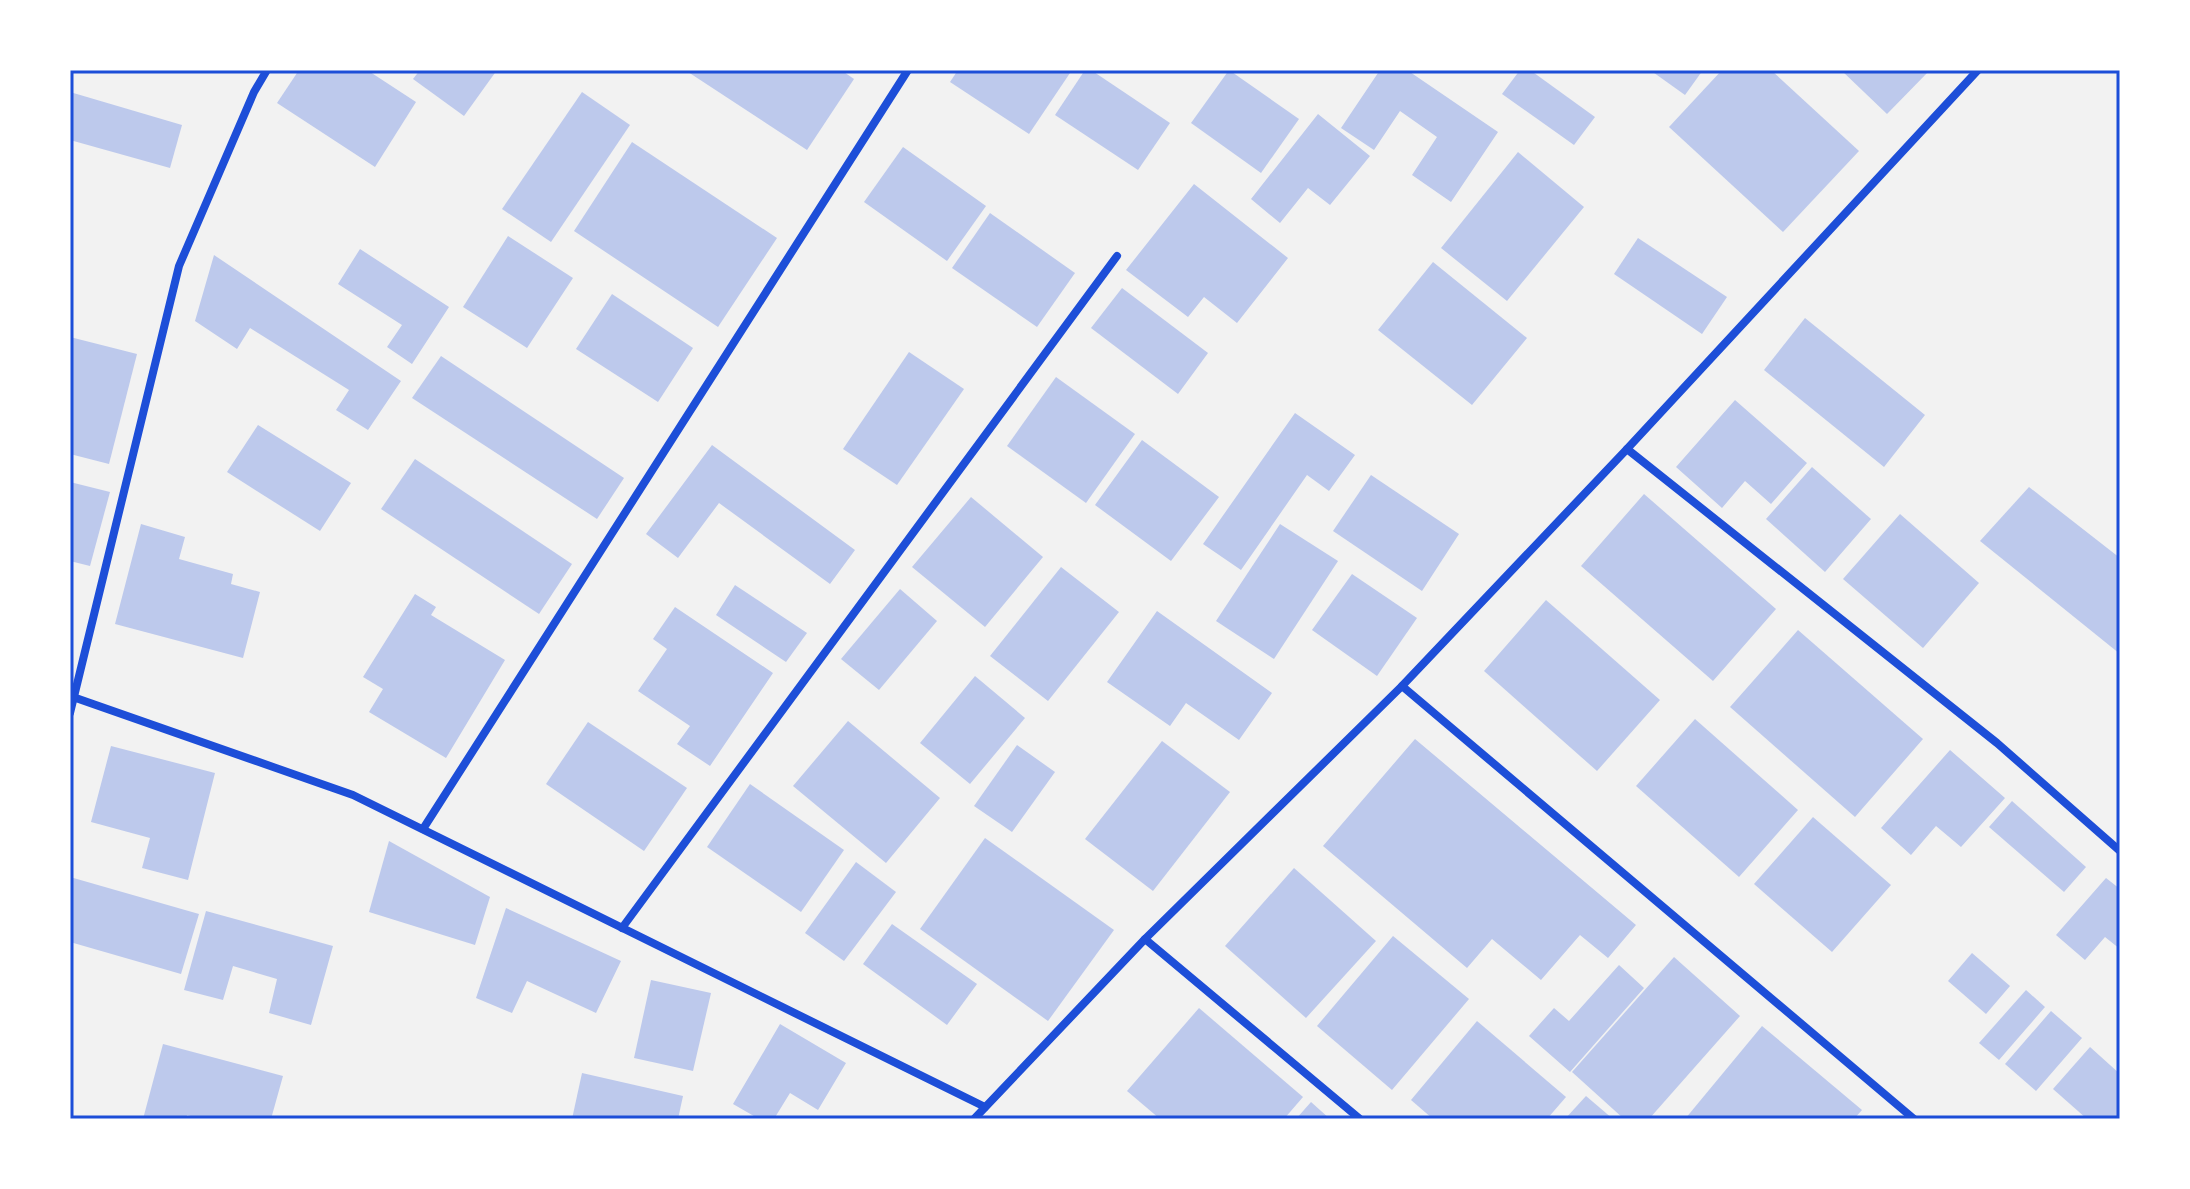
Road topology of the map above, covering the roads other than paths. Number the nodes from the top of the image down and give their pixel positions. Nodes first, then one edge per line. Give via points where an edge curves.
1 (267, 70) edge
2 (908, 70) edge
3 (1978, 70) edge
4 (1117, 256) dead end
5 (1627, 449) junction
6 (1402, 686) junction
7 (73, 697) junction
8 (70, 713) edge
9 (423, 829) junction
10 (2120, 851) edge
11 (622, 928) junction
12 (1145, 939) junction
13 (985, 1107) junction
14 (974, 1119) edge
15 (1360, 1119) edge
16 (1914, 1119) edge

1 - 7 street via 179,266
2 - 9 street
3 - 5 street
4 - 11 street
5 - 6 street
5 - 10 street via 1997,743
6 - 12 street
6 - 16 street
7 - 8 street
7 - 9 street via 353,795
9 - 11 street
11 - 13 street
12 - 13 street
12 - 15 street
13 - 14 street

